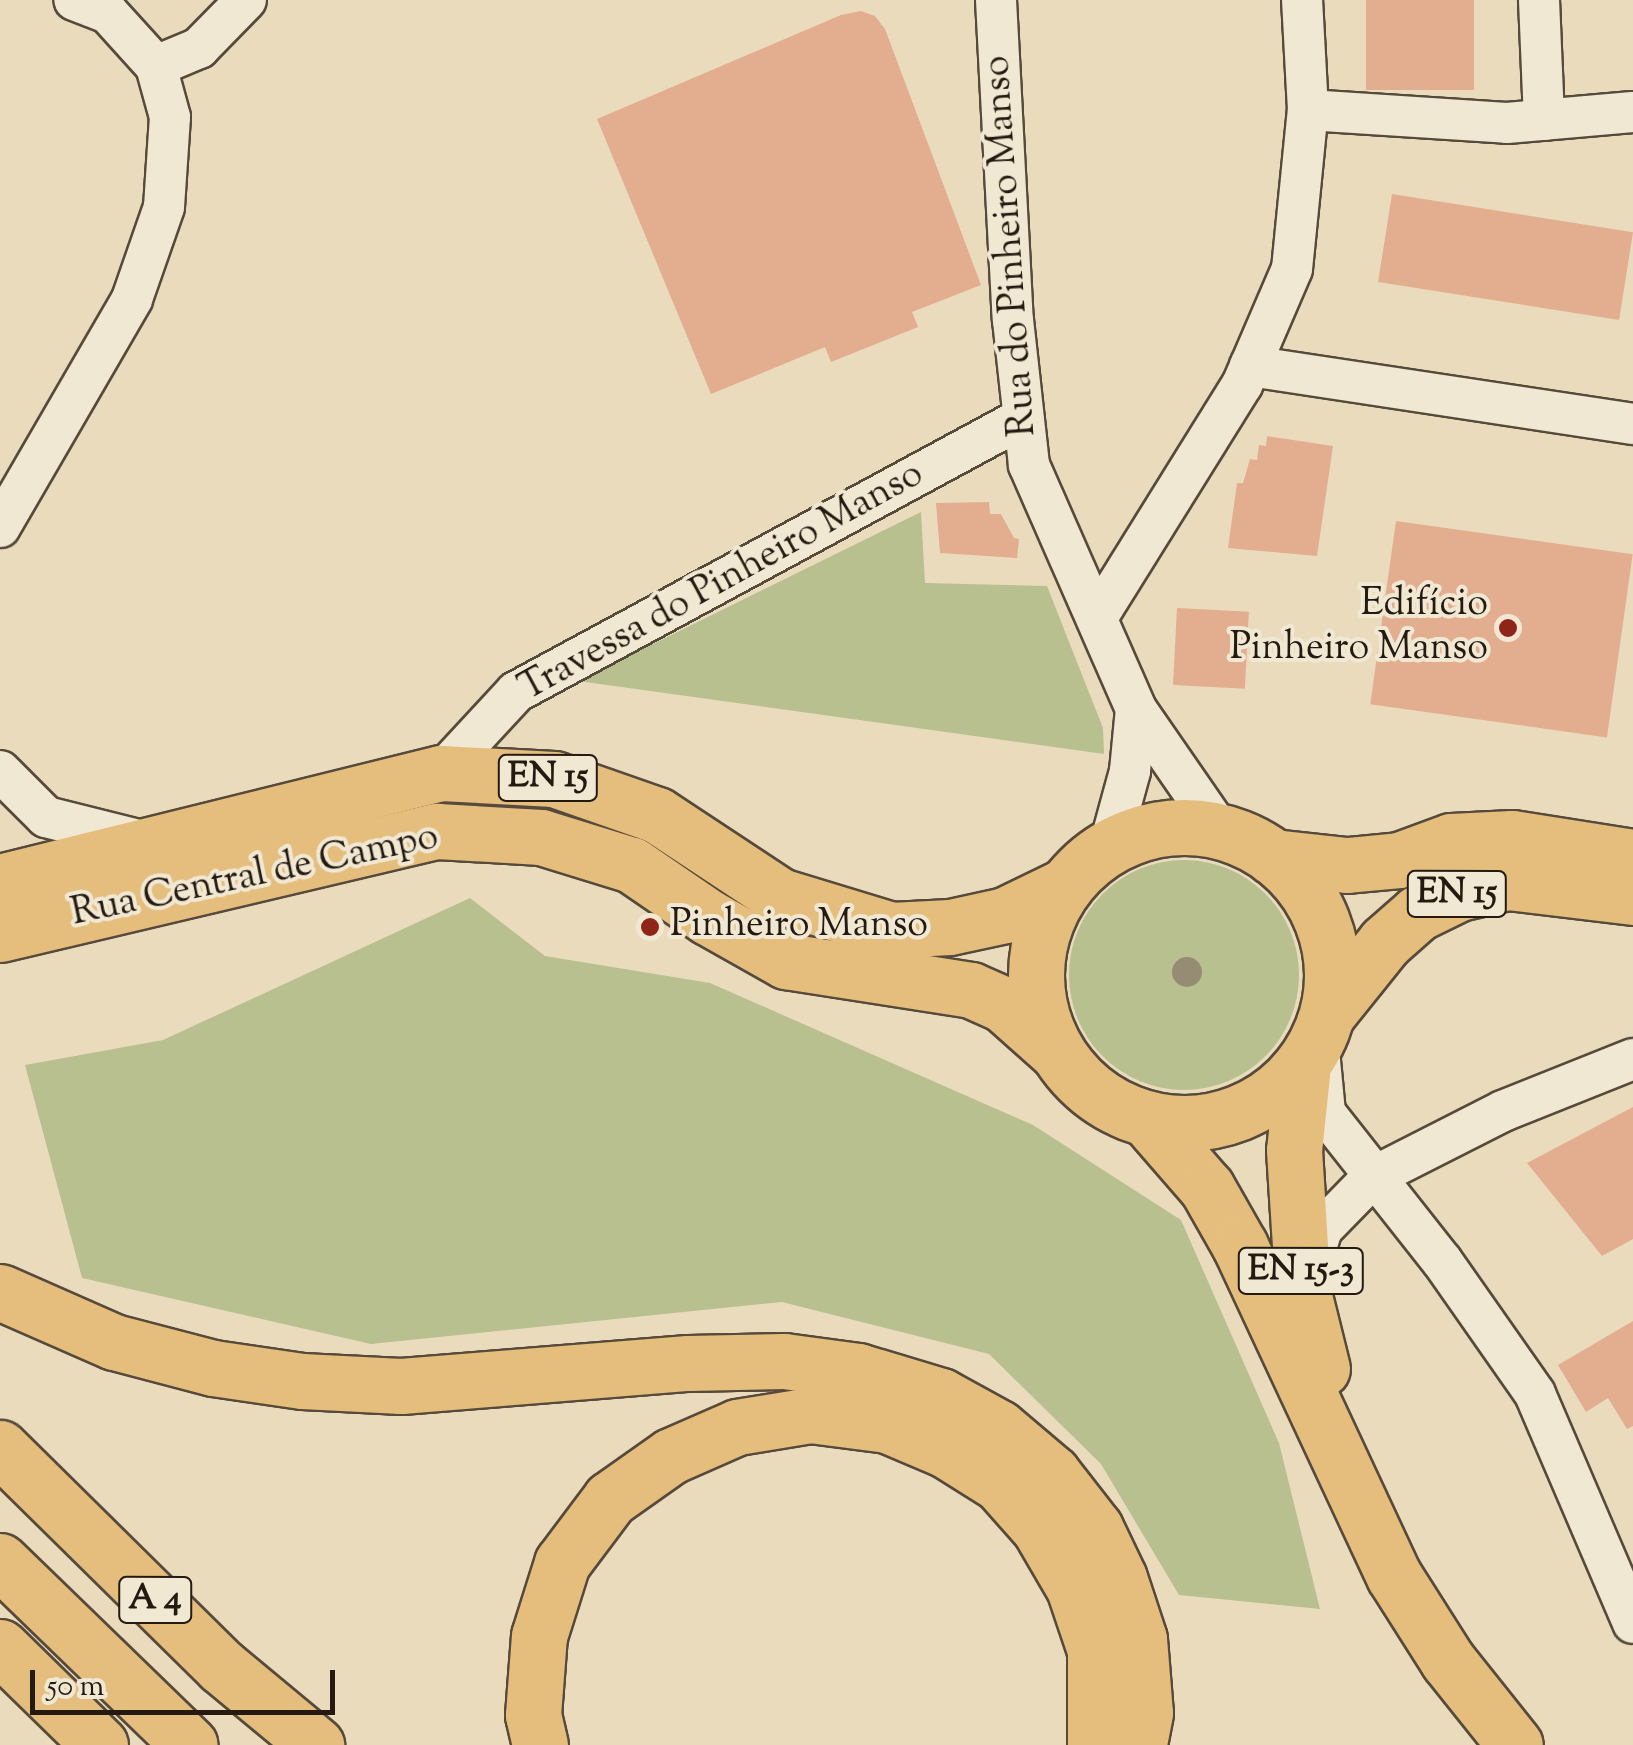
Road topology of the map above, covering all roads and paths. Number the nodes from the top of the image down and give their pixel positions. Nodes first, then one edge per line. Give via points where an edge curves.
1 (74, 0) edge
2 (246, 0) edge
3 (996, 0) edge
4 (1302, 0) edge
5 (1538, 0) edge
6 (156, 66) junction
7 (1308, 110) junction
8 (1633, 112) edge
9 (1544, 120) junction
10 (1250, 366) junction
11 (1021, 418) junction
12 (1633, 424) edge
13 (0, 527) edge
14 (1098, 616) junction
15 (1136, 709) junction
16 (0, 771) edge
17 (441, 773) junction
18 (1221, 832) junction
19 (160, 846) junction
20 (1108, 848) junction
21 (1633, 856) edge
22 (1274, 857) junction
23 (0, 882) edge
24 (1065, 886) junction
25 (1633, 897) edge
26 (0, 934) edge
27 (1316, 1039) junction
28 (1056, 1051) junction
29 (1633, 1059) edge
30 (1147, 1119) junction
31 (1374, 1177) junction
32 (0, 1292) edge
33 (1302, 1292) junction
34 (0, 1448) edge
35 (1348, 1474) junction
36 (0, 1561) edge
37 (1633, 1622) edge
38 (0, 1647) edge
39 (100, 1745) edge
40 (190, 1745) edge
41 (316, 1745) edge
42 (540, 1745) edge
43 (1095, 1745) edge
44 (1139, 1745) edge
45 (1516, 1745) edge

1 - 6 street via 108,13
2 - 6 street via 199,48
3 - 11 street, Rua do Pinheiro Manso
4 - 7 street
5 - 9 street
6 - 13 street via 170,117 158,226 132,299
7 - 9 street
7 - 10 street via 1292,269
8 - 9 street
10 - 12 street
10 - 14 street
11 - 14 street, Rua do Pinheiro Manso via 1029,464
11 - 17 street, Travessa do Pinheiro Manso via 516,692
14 - 15 street, Rua do Pinheiro Manso
15 - 18 street, Rua do Pinheiro Manso
15 - 20 street, Rua do Pinheiro Manso via 1130,771
16 - 19 street via 46,817
17 - 19 main road, Rua Central de Campo / EN 15
17 - 24 main road, Rua Central de Campo / EN 15 via 554,779 657,815 780,896 891,930 1006,915
18 - 20 main road, EN 15 via 1144,833
18 - 22 main road, EN 15
19 - 23 main road, Rua Central de Campo / EN 15
20 - 24 main road, EN 15
21 - 22 main road, EN 15 via 1512,838 1450,841 1399,860 1348,864
22 - 27 main road, EN 15 via 1306,887 1324,927 1333,969
24 - 28 main road, EN 15 via 1044,925 1036,967 1040,1010
25 - 27 main road, EN 15 via 1508,882 1459,893 1418,912 1385,942
26 - 28 main road, Rua Central de Campo / EN 15 via 437,832 541,837 632,864 786,960 971,990 1003,1004
27 - 30 main road, EN 15 via 1272,1095 1233,1115 1190,1123
27 - 31 street via 1326,1112
27 - 33 main road, EN 15-3 via 1294,1150
28 - 30 main road, EN 15 via 1089,1088
29 - 31 street via 1503,1110
30 - 35 main road, EN 15-3 via 1206,1188 1240,1246
31 - 33 street via 1322,1230
31 - 37 street via 1535,1394
32 - 44 main road via 114,1342 212,1368 302,1382 402,1386 784,1360 858,1371 941,1396 999,1428 1052,1474 1095,1528 1139,1639 1145,1712
33 - 35 main road, EN 15-3
34 - 41 main road, A 4 via 221,1666
35 - 45 main road, EN 15-3 via 1394,1576 1448,1660
36 - 40 main road, A 4
38 - 39 main road
42 - 43 main road via 533,1715 539,1636 562,1562 610,1499 671,1456 738,1427 810,1415 888,1426 946,1450 1000,1484 1026,1513 1074,1588 1095,1650

